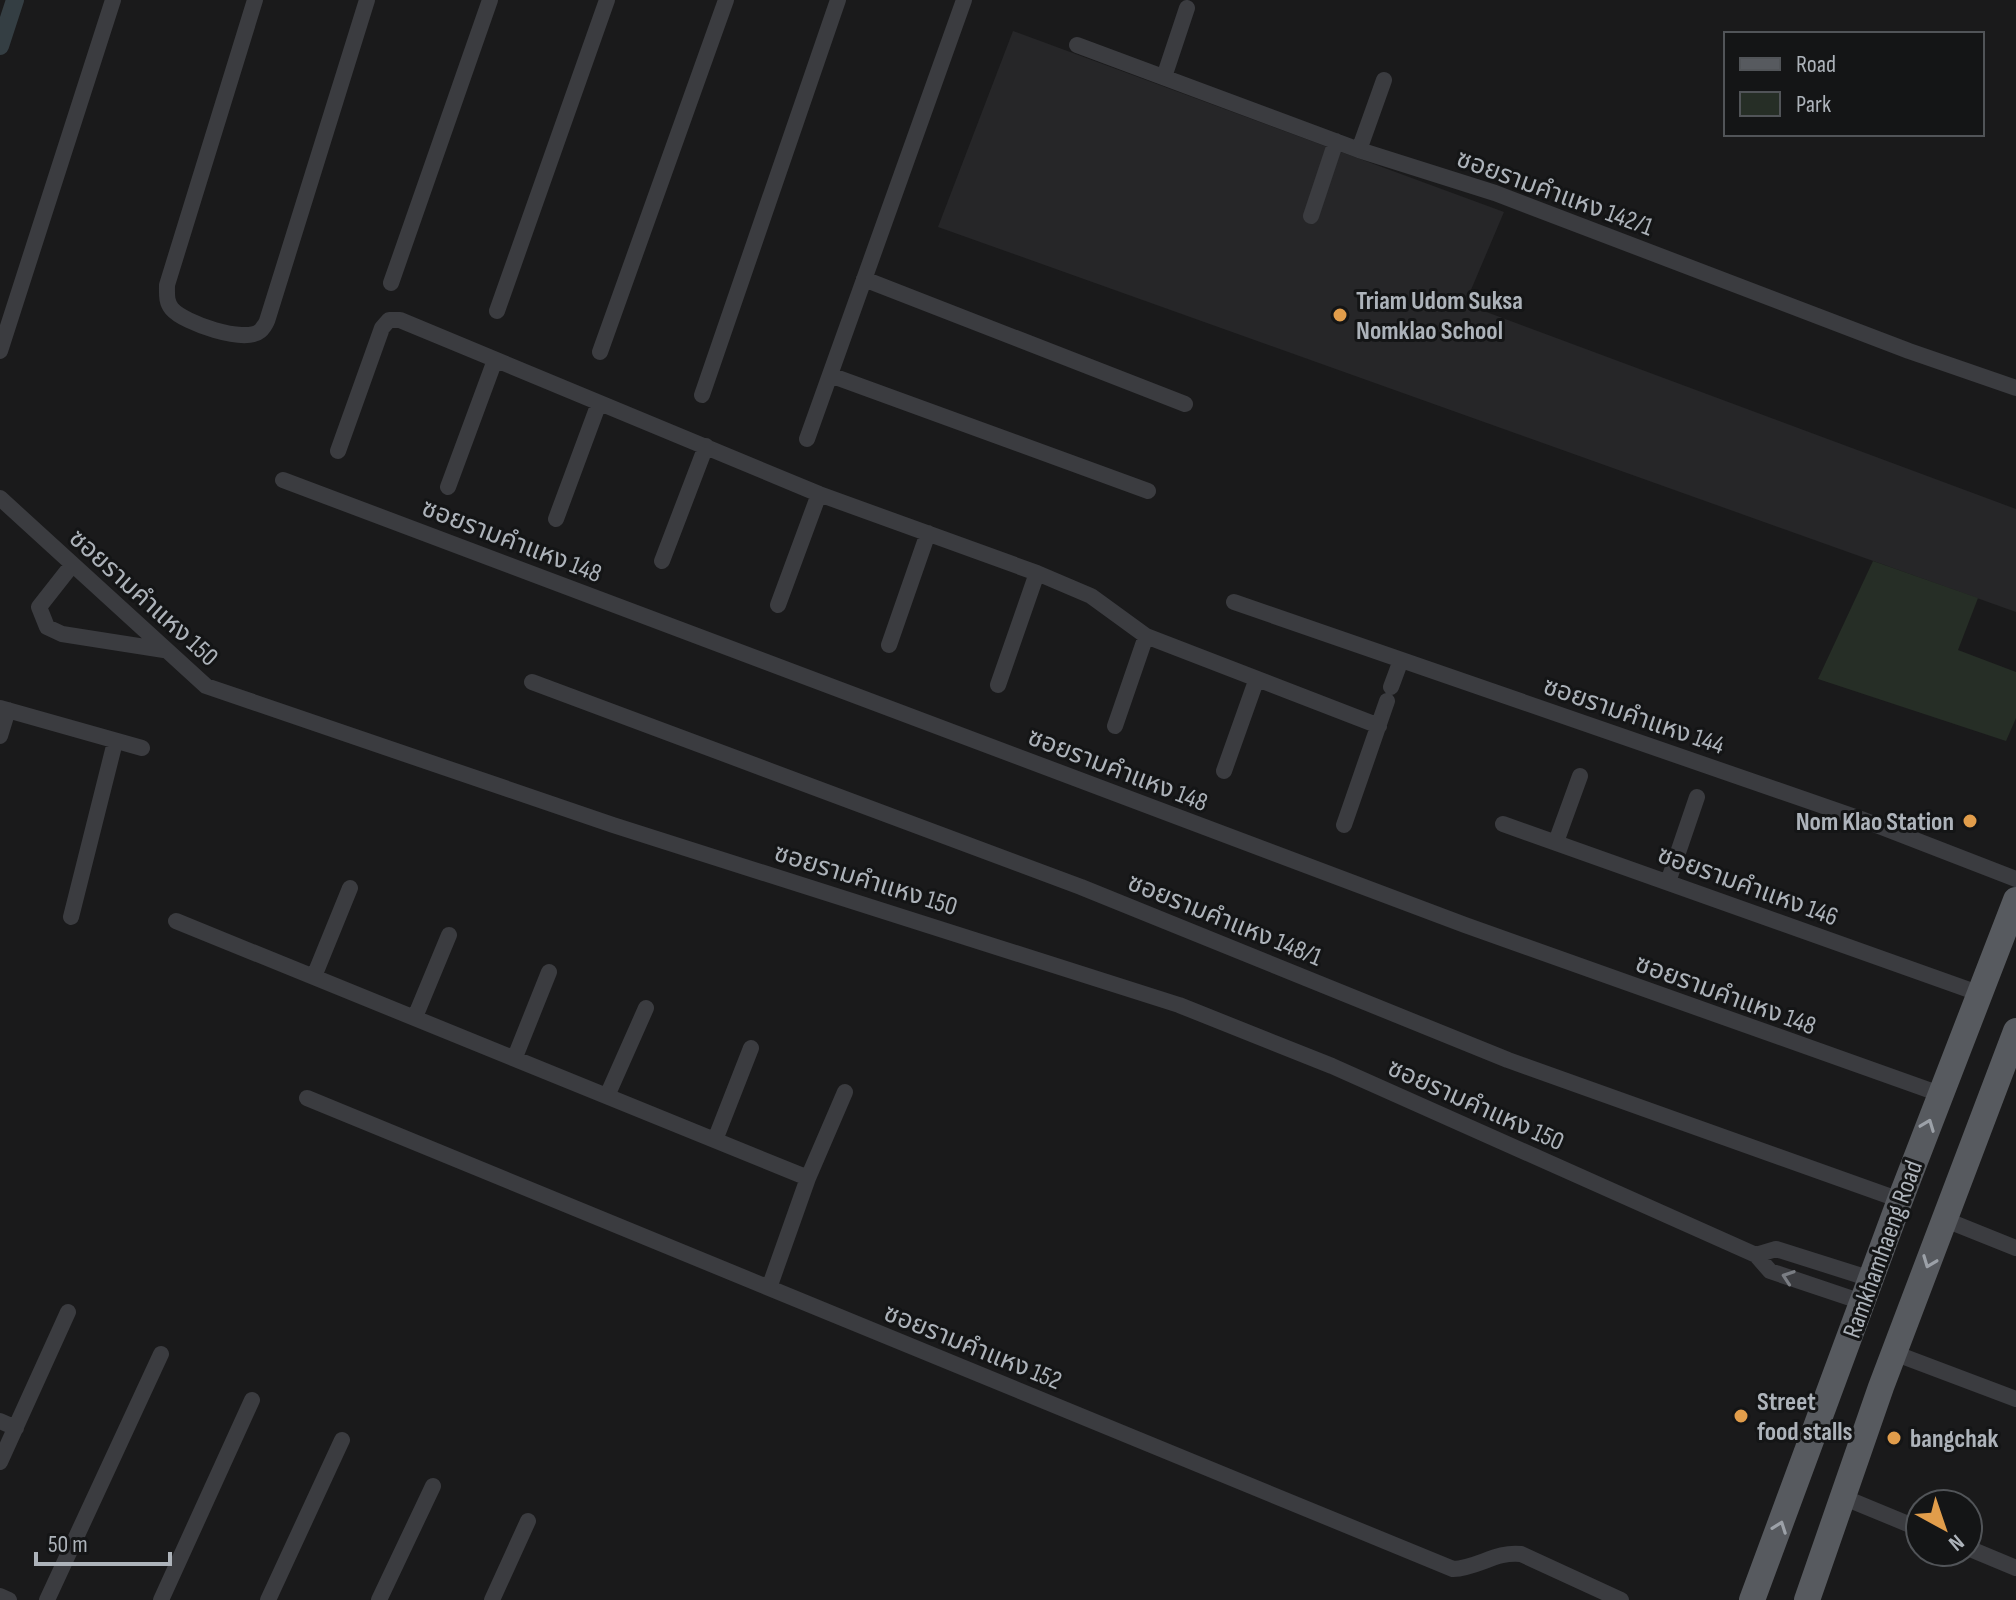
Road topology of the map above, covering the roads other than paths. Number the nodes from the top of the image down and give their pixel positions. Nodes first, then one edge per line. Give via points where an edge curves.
1 (113, 0) edge
2 (255, 0) edge
3 (367, 0) edge
4 (490, 0) edge
5 (607, 0) edge
6 (726, 0) edge
7 (838, 0) edge
8 (964, 0) edge
9 (1187, 8) dead end
10 (1077, 45) dead end
11 (1164, 77) junction
12 (1384, 80) dead end
13 (1336, 141) junction
14 (1359, 150) junction
15 (1311, 216) dead end
16 (864, 279) junction
17 (391, 283) dead end
18 (497, 311) dead end
19 (0, 351) edge
20 (600, 352) dead end
21 (495, 360) junction
22 (830, 375) junction
23 (2016, 388) edge
24 (702, 395) dead end
25 (599, 403) junction
26 (1185, 404) dead end
27 (807, 439) dead end
28 (706, 446) junction
29 (338, 451) dead end
30 (283, 480) dead end
31 (448, 487) dead end
32 (1148, 491) dead end
33 (819, 494) junction
34 (6, 504) edge
35 (556, 519) dead end
36 (0, 523) edge
37 (928, 533) junction
38 (662, 561) dead end
39 (72, 565) junction
40 (1037, 573) junction
41 (1234, 602) dead end
42 (778, 605) dead end
43 (1146, 636) junction
44 (889, 645) dead end
45 (166, 650) junction
46 (1401, 660) junction
47 (1256, 681) junction
48 (532, 682) dead end
49 (998, 685) dead end
50 (4, 709) edge
51 (1115, 726) dead end
52 (1379, 726) junction
53 (0, 736) edge
54 (115, 742) junction
55 (142, 748) dead end
56 (1224, 771) dead end
57 (1580, 776) dead end
58 (1697, 797) dead end
59 (1503, 824) dead end
60 (1344, 825) dead end
61 (1556, 842) junction
62 (2016, 879) edge
63 (1668, 882) junction
64 (350, 888) dead end
65 (2016, 900) edge
66 (71, 917) dead end
67 (176, 921) dead end
68 (449, 935) dead end
69 (549, 972) dead end
70 (315, 974) junction
71 (1978, 993) junction
72 (646, 1008) dead end
73 (415, 1017) junction
74 (2016, 1031) edge
75 (751, 1048) dead end
76 (515, 1057) junction
77 (845, 1092) dead end
78 (1940, 1094) junction
79 (607, 1096) junction
80 (307, 1098) dead end
81 (715, 1140) junction
82 (808, 1178) junction
83 (1900, 1200) junction
84 (1946, 1220) junction
85 (2016, 1248) edge
86 (1756, 1255) junction
87 (769, 1288) junction
88 (1866, 1291) junction
89 (68, 1312) dead end
90 (1894, 1353) junction
91 (161, 1354) dead end
92 (2016, 1399) edge
93 (252, 1400) dead end
94 (8, 1425) edge
95 (342, 1440) dead end
96 (0, 1462) edge
97 (433, 1486) dead end
98 (1845, 1498) junction
99 (528, 1521) dead end
100 (1904, 1522) edge
101 (1984, 1555) edge
102 (2016, 1568) edge
103 (0, 1596) edge
104 (9, 1600) edge
105 (47, 1600) edge
106 (161, 1600) edge
107 (268, 1600) edge
108 (379, 1600) edge
109 (492, 1600) edge
110 (1621, 1600) edge
111 (1752, 1600) edge
112 (1807, 1600) edge

1 - 19 street
2 - 3 street via 167,285 171,308 228,334 251,335 267,321
4 - 17 street
5 - 18 street
6 - 20 street
7 - 24 street
8 - 16 street
9 - 11 street
10 - 11 street, ซอยรามคำแหง 142/1
11 - 13 street, ซอยรามคำแหง 142/1
12 - 14 street
13 - 14 street, ซอยรามคำแหง 142/1
13 - 15 street
14 - 23 street, ซอยรามคำแหง 142/1 via 1495,193
16 - 22 street
16 - 26 street
21 - 25 street
21 - 29 street via 389,320
21 - 31 street
22 - 27 street
22 - 32 street
25 - 28 street
25 - 35 street
28 - 33 street
28 - 38 street
30 - 78 street, ซอยรามคำแหง 148 via 1479,930
33 - 37 street
33 - 42 street
34 - 36 street
34 - 39 street, ซอยรามคำแหง 150
37 - 40 street
37 - 44 street
39 - 45 street, ซอยรามคำแหง 150
39 - 45 street via 39,607 47,627 62,634
40 - 43 street via 1091,596
40 - 49 street
41 - 46 street, ซอยรามคำแหง 144
43 - 47 street
43 - 51 street
45 - 86 street, ซอยรามคำแหง 150 via 206,686 613,825 1179,1005 1332,1066
46 - 52 street
46 - 62 street, ซอยรามคำแหง 144 via 1861,819
47 - 52 street
47 - 56 street
48 - 83 street, ซอยรามคำแหง 148/1 via 1081,887 1508,1060
50 - 53 street
50 - 54 street
52 - 60 street
54 - 55 street
54 - 66 street
57 - 61 street
58 - 63 street
59 - 61 street, ซอยรามคำแหง 146
61 - 63 street, ซอยรามคำแหง 146
63 - 71 street, ซอยรามคำแหง 146
64 - 70 street
65 - 71 main road, Ramkhamhaeng Road
67 - 70 street
68 - 73 street
69 - 76 street
70 - 73 street
71 - 78 main road, Ramkhamhaeng Road
72 - 79 street
73 - 76 street
74 - 84 main road, Ramkhamhaeng Road
75 - 81 street
76 - 79 street
77 - 82 street
83 -> 78 main road, Ramkhamhaeng Road
79 - 81 street
80 - 87 street, ซอยรามคำแหง 152
81 - 82 street
82 - 87 street
83 - 88 main road, Ramkhamhaeng Road
84 - 85 street
84 -> 90 main road, Ramkhamhaeng Road
88 -> 86 street, ซอยรามคำแหง 150 via 1770,1271
86 - 88 street, ซอยรามคำแหง 150 via 1776,1249
87 - 110 street, ซอยรามคำแหง 152 via 1453,1569 1504,1552 1521,1554
111 -> 88 main road, Ramkhamhaeng Road
89 - 94 street
90 - 92 street
90 - 98 main road, Ramkhamhaeng Road
91 - 105 street
93 - 106 street
94 - 96 street
95 - 107 street
97 - 108 street
98 - 100 street
98 - 112 main road, Ramkhamhaeng Road
99 - 109 street
101 - 102 street
103 - 104 street

